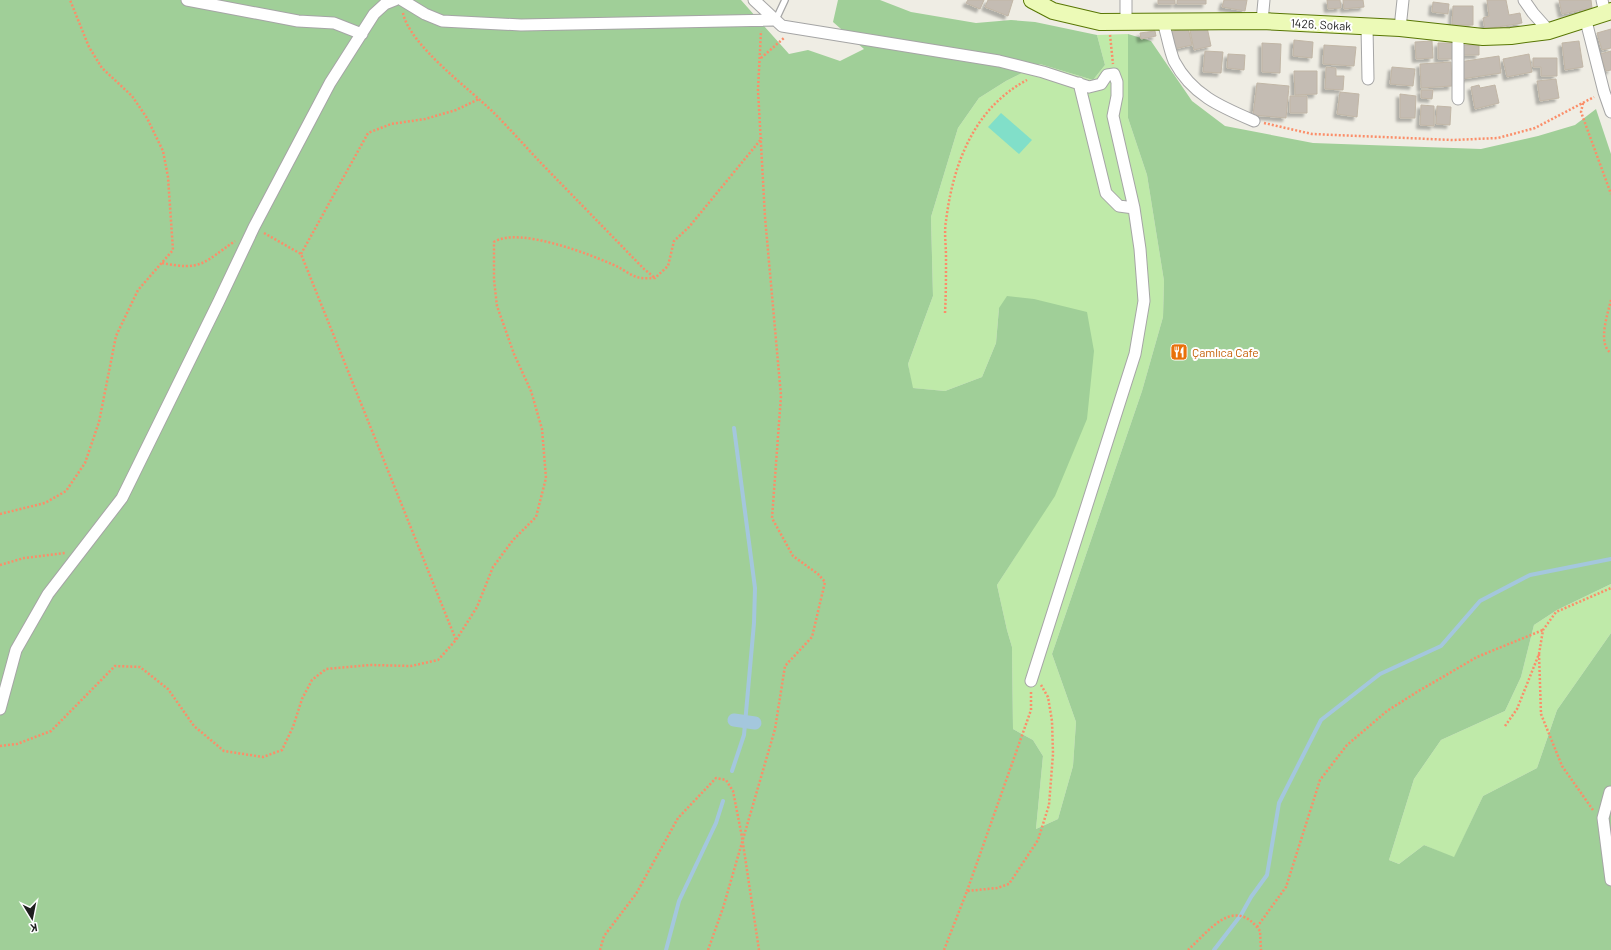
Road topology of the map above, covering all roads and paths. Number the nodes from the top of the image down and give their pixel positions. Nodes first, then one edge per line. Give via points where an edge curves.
1 (70, 0) edge
2 (187, 0) edge
3 (754, 0) edge
4 (785, 0) edge
5 (1032, 0) edge
6 (1126, 0) edge
7 (1264, 0) edge
8 (1403, 0) edge
9 (1524, 0) edge
10 (199, 1) edge
11 (383, 2) edge
12 (400, 2) edge
13 (1606, 8) edge
14 (773, 20) junction
15 (760, 21) junction
16 (1262, 21) junction
17 (1586, 21) junction
18 (1108, 22) junction
19 (1126, 22) junction
20 (1163, 22) junction
21 (1367, 27) junction
22 (1400, 28) junction
23 (800, 29) junction
24 (1550, 31) junction
25 (362, 34) junction
26 (1458, 35) junction
27 (761, 58) junction
28 (1043, 72) junction
29 (1114, 74) junction
30 (1368, 79) dead end
31 (1079, 83) junction
32 (1604, 92) junction
33 (479, 99) junction
34 (1458, 99) dead end
35 (1584, 102) junction
36 (1611, 112) edge
37 (1254, 121) joint
38 (762, 138) junction
39 (1611, 194) edge
40 (1134, 208) junction
41 (254, 227) junction
42 (302, 254) junction
43 (161, 263) junction
44 (655, 278) junction
45 (1611, 300) edge
46 (945, 313) dead end
47 (1611, 353) edge
48 (0, 514) edge
49 (82, 551) junction
50 (0, 566) edge
51 (1611, 588) edge
52 (1543, 630) junction
53 (456, 640) junction
54 (1540, 654) junction
55 (1031, 681) junction
56 (0, 709) edge
57 (1505, 726) dead end
58 (0, 746) edge
59 (1610, 792) dead end
60 (1605, 826) junction
61 (742, 837) junction
62 (1611, 880) edge
63 (967, 891) junction
64 (1258, 927) junction
65 (600, 950) edge
66 (708, 950) edge
67 (759, 950) edge
68 (944, 950) edge
69 (1188, 950) edge
70 (1261, 950) edge

1 - 43 path via 89,47 102,68 132,96 147,118 163,151 169,184 173,250
2 - 10 street
3 - 14 street
4 - 14 lane
5 - 18 main road, 1426. Sokak via 1053,11
6 - 19 street
7 - 16 street
8 - 22 street
9 - 24 street via 1532,13
10 - 25 street via 298,21 334,23
11 - 12 street
11 - 25 street
12 - 15 street via 442,21 521,25
12 - 33 path via 404,19 415,36 446,71
13 - 17 main road, 1426. Sokak
14 - 15 street
14 - 23 street via 782,26
15 - 27 path
16 - 20 main road, 1426. Sokak
16 - 21 main road, 1426. Sokak
17 - 24 main road, 1426. Sokak
17 - 32 street
18 - 19 main road, 1426. Sokak
18 - 29 path
19 - 20 main road, 1426. Sokak
20 - 37 street via 1174,60 1194,89 1215,104
21 - 22 main road, 1426. Sokak
21 - 30 street
22 - 26 main road, 1426. Sokak
23 - 27 path
23 - 28 street via 998,61
24 - 26 main road, 1426. Sokak via 1511,36
25 - 41 street via 330,83
26 - 34 street
27 - 38 path via 758,90
28 - 31 street
28 - 46 path via 1018,85 992,107 964,147 946,221
29 - 31 street via 1107,75 1101,84 1089,87
29 - 40 street via 1117,96 1113,116
31 - 40 street via 1106,193 1119,206
32 - 35 path
32 - 36 street
33 - 42 path via 456,110 425,119 391,124 368,133
33 - 44 path
35 - 37 path via 1534,128 1498,138 1453,140 1312,134
35 - 39 path via 1581,112
38 - 44 path via 689,227 674,241 668,266
38 - 61 path via 765,217 781,396 772,518 793,556 825,582 812,637 785,666 775,729
40 - 55 street via 1144,301 1135,354
41 - 42 path
41 - 43 path via 204,264 185,268
41 - 49 street via 122,498
42 - 53 path
43 - 48 path via 138,290 116,336 99,422 86,463 66,491 45,503
44 - 53 path via 637,278 594,257 547,242 523,238 500,239 494,242 497,306 542,429 546,478 536,517 493,567 476,607
45 - 47 path via 1604,326 1604,342
49 - 50 path via 24,558
49 - 56 street via 48,594 16,650
51 - 52 path via 1556,612
52 - 54 path
52 - 64 path via 1477,657 1417,692 1387,710 1347,745 1320,780 1286,887
53 - 58 path via 438,660 411,666 370,664 326,669 312,680 282,750 262,757 224,751 194,726 168,689 140,667 115,666 51,731 17,744
54 - 57 path via 1517,709
54 - 60 path via 1541,714 1562,766
55 - 63 path via 1031,710
55 - 63 path via 1040,684 1048,697 1052,721 1053,754 1049,805 1038,840 1009,884
59 - 60 street via 1603,818
60 - 62 street
61 - 65 path via 732,791 726,780 716,778 678,818 636,894 604,936
61 - 66 path via 723,908
61 - 67 path
63 - 68 path
64 - 69 path via 1241,915 1226,916
64 - 70 path via 1262,941

